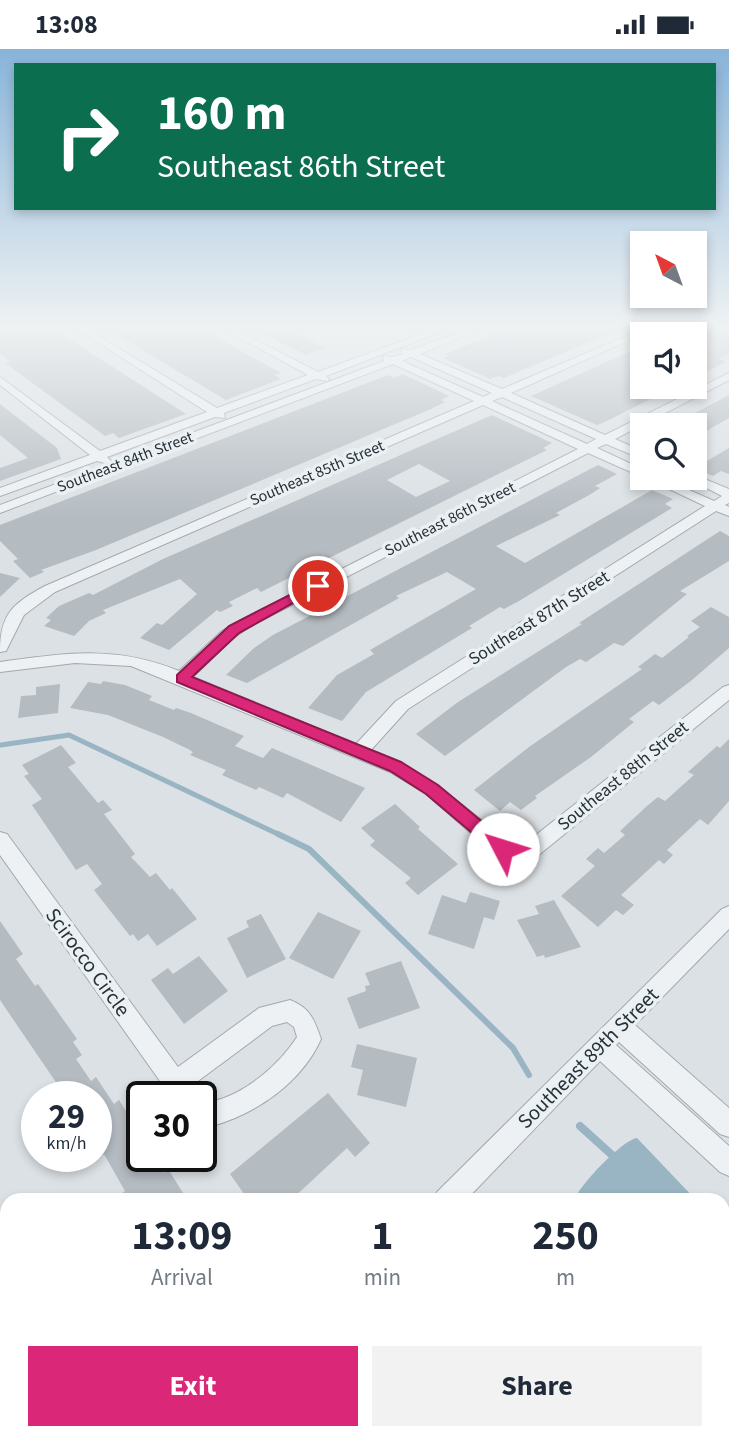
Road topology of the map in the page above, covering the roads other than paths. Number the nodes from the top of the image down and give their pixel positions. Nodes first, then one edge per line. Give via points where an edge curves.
1 (14, 391) edge
2 (180, 391) edge
3 (275, 391) edge
4 (315, 391) edge
5 (460, 391) edge
6 (496, 391) edge
7 (506, 391) edge
8 (700, 391) edge
9 (501, 393) junction
10 (483, 401) junction
11 (216, 413) junction
12 (231, 422) junction
13 (606, 439) junction
14 (588, 449) junction
15 (630, 450) edge
16 (99, 456) junction
17 (113, 466) junction
18 (630, 468) edge
19 (707, 485) edge
20 (679, 490) edge
21 (0, 492) edge
22 (729, 496) edge
23 (0, 509) edge
24 (722, 509) edge
25 (0, 647) edge
26 (0, 667) edge
27 (182, 678) junction
28 (729, 691) edge
29 (359, 752) junction
30 (0, 840) edge
31 (729, 915) edge
32 (619, 1026) junction
33 (599, 1045) junction
34 (176, 1081) edge
35 (193, 1081) edge
36 (217, 1113) edge
37 (729, 1125) edge
38 (729, 1163) edge
39 (454, 1193) edge

1 - 16 street
2 - 11 street
3 - 11 street, Southeast 84th Street
4 - 12 street, Southeast 84th Street
5 - 10 street
6 - 9 street
7 - 9 street, Southeast 85th Street
8 - 13 street, Southeast 86th Street
9 - 10 street, Southeast 85th Street
9 - 13 street
10 - 14 street
10 - 25 street, Southeast 85th Street via 50,589 14,616
11 - 12 street
11 - 16 street, Southeast 84th Street
12 - 17 street, Southeast 84th Street
13 - 14 street, Southeast 86th Street
13 - 15 street
14 - 18 street
14 - 27 street, Southeast 86th Street via 244,624
16 - 17 street
16 - 21 street, Southeast 84th Street
17 - 23 street, Southeast 84th Street
19 - 22 street
20 - 24 street
22 - 24 street, Southeast 87th Street
24 - 29 street, Southeast 87th Street via 402,705
26 - 27 street via 119,657
27 - 29 street
28 - 29 street, Southeast 88th Street via 517,861 419,780
30 - 34 street, Scirocco Circle
31 - 32 street, Southeast 89th Street
32 - 33 street, Southeast 89th Street
32 - 37 street
33 - 38 street
33 - 39 street, Southeast 89th Street
35 - 36 street, Scirocco Circle via 267,1016 290,1011 303,1020 309,1039 294,1061 242,1104

